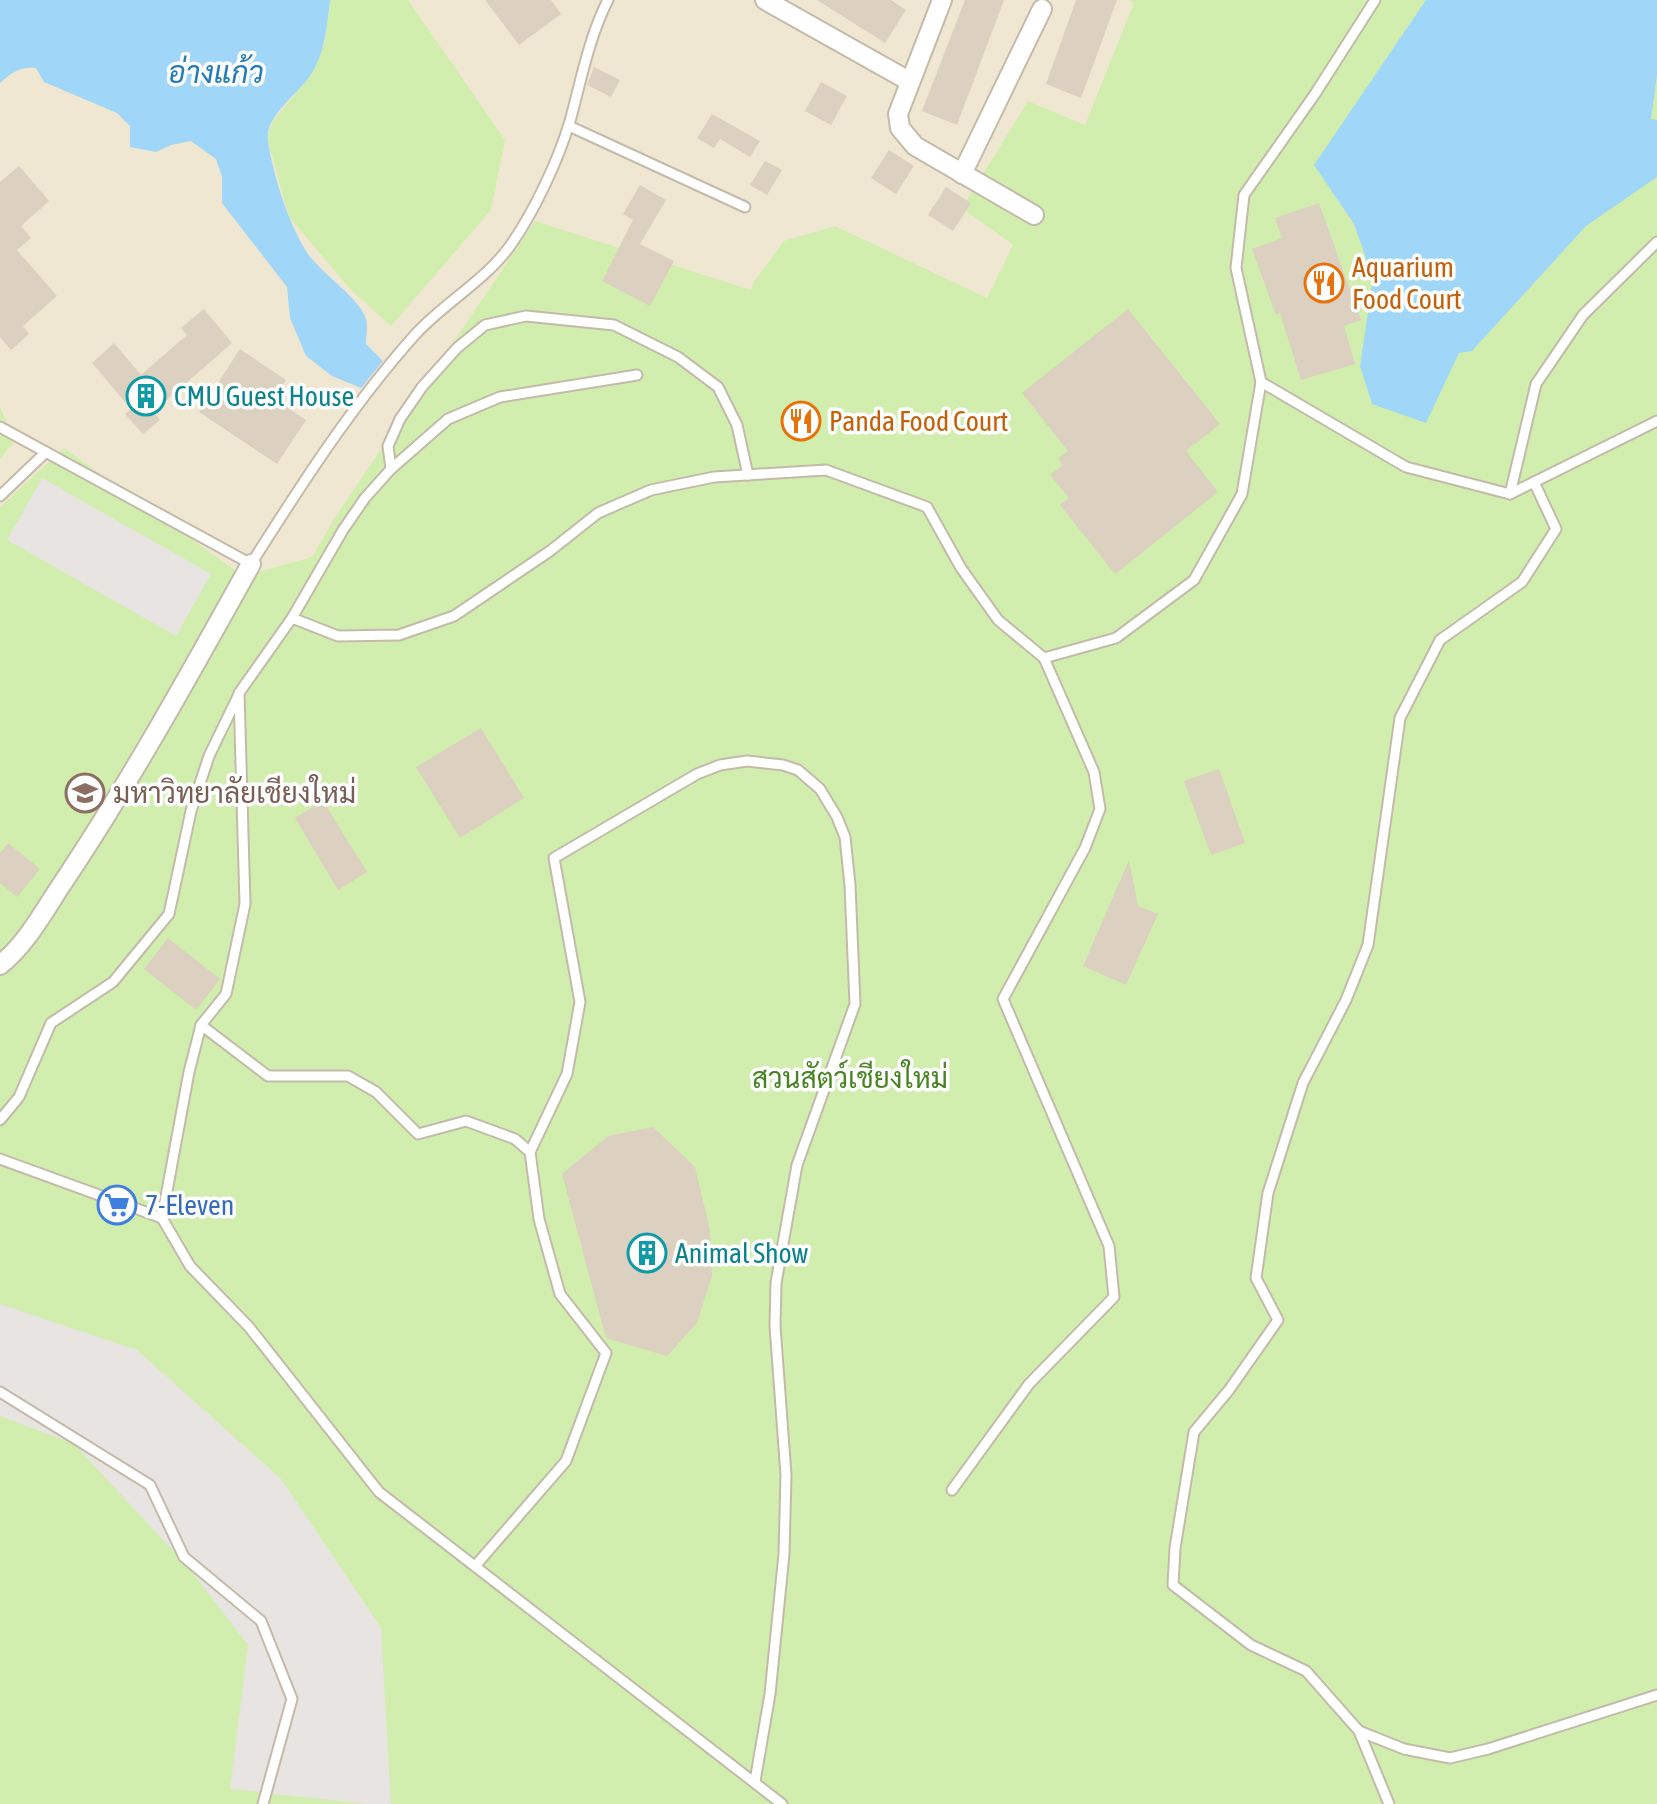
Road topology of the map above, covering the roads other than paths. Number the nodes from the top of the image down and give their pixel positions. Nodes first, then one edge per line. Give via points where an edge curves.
1 (765, 0) edge
2 (942, 0) edge
3 (1375, 0) edge
4 (606, 1) edge
5 (1042, 9) dead end
6 (909, 81) junction
7 (569, 126) junction
8 (962, 174) junction
9 (745, 207) dead end
10 (1034, 215) dead end
11 (1657, 242) edge
12 (637, 375) dead end
13 (1261, 382) junction
14 (1657, 421) edge
15 (0, 427) edge
16 (46, 452) junction
17 (391, 469) junction
18 (748, 475) junction
19 (1534, 482) junction
20 (1510, 494) junction
21 (0, 496) edge
22 (251, 564) junction
23 (292, 618) junction
24 (1044, 658) junction
25 (239, 693) junction
26 (0, 965) edge
27 (201, 1025) junction
28 (0, 1120) edge
29 (530, 1152) junction
30 (0, 1159) edge
31 (162, 1218) junction
32 (0, 1392) edge
33 (952, 1490) dead end
34 (476, 1565) junction
35 (1657, 1695) edge
36 (1359, 1731) junction
37 (755, 1781) junction
38 (263, 1804) edge
39 (782, 1804) edge
40 (1389, 1804) edge

1 - 6 street
2 - 6 street
3 - 13 lane via 1244,195 1236,268
4 - 7 lane
5 - 8 street
6 - 8 street via 898,114 900,128 915,146
7 - 9 lane
7 - 22 lane via 546,182 510,246 425,324 364,395
8 - 10 street
11 - 20 lane via 1583,315 1536,384
12 - 17 lane via 500,397 448,419
13 - 20 lane via 1406,467
13 - 24 lane via 1242,494 1194,580 1116,638
14 - 19 lane
15 - 16 lane
16 - 21 lane
16 - 22 lane
17 - 18 lane via 388,446 422,387 485,325 526,316 614,325 678,357 718,387 737,425
17 - 23 lane via 343,530
18 - 23 lane via 651,490 598,513 454,616 399,635 338,636
18 - 24 lane via 826,470 927,507 998,620
19 - 20 lane
19 - 36 lane via 1556,529 1522,582 1440,640 1400,718 1368,945 1303,1083 1268,1193 1256,1278 1278,1320 1194,1432 1175,1548 1173,1585 1251,1645 1306,1671
22 - 26 street via 85,849 24,940
23 - 25 lane
24 - 33 lane via 1094,772 1100,809 1085,848 1003,999 1109,1246 1114,1297 1029,1384
25 - 27 lane via 245,904 226,994
25 - 28 lane via 209,756 191,811 169,914 113,982 51,1023 19,1097
27 - 29 lane via 268,1076 348,1076 376,1092 418,1134 466,1121 515,1139
27 - 31 lane
29 - 34 lane via 539,1219 560,1294 606,1353 566,1461
29 - 37 lane via 567,1074 580,1002 554,858 720,765 747,761 798,770 820,789 845,837 855,1004 797,1165 776,1283 786,1475 784,1554
30 - 31 lane
31 - 34 lane via 190,1266 249,1327 379,1492
32 - 38 lane via 150,1485 184,1557 261,1621 292,1699
34 - 37 lane
35 - 36 lane via 1450,1758 1404,1749
36 - 40 lane
37 - 39 lane

